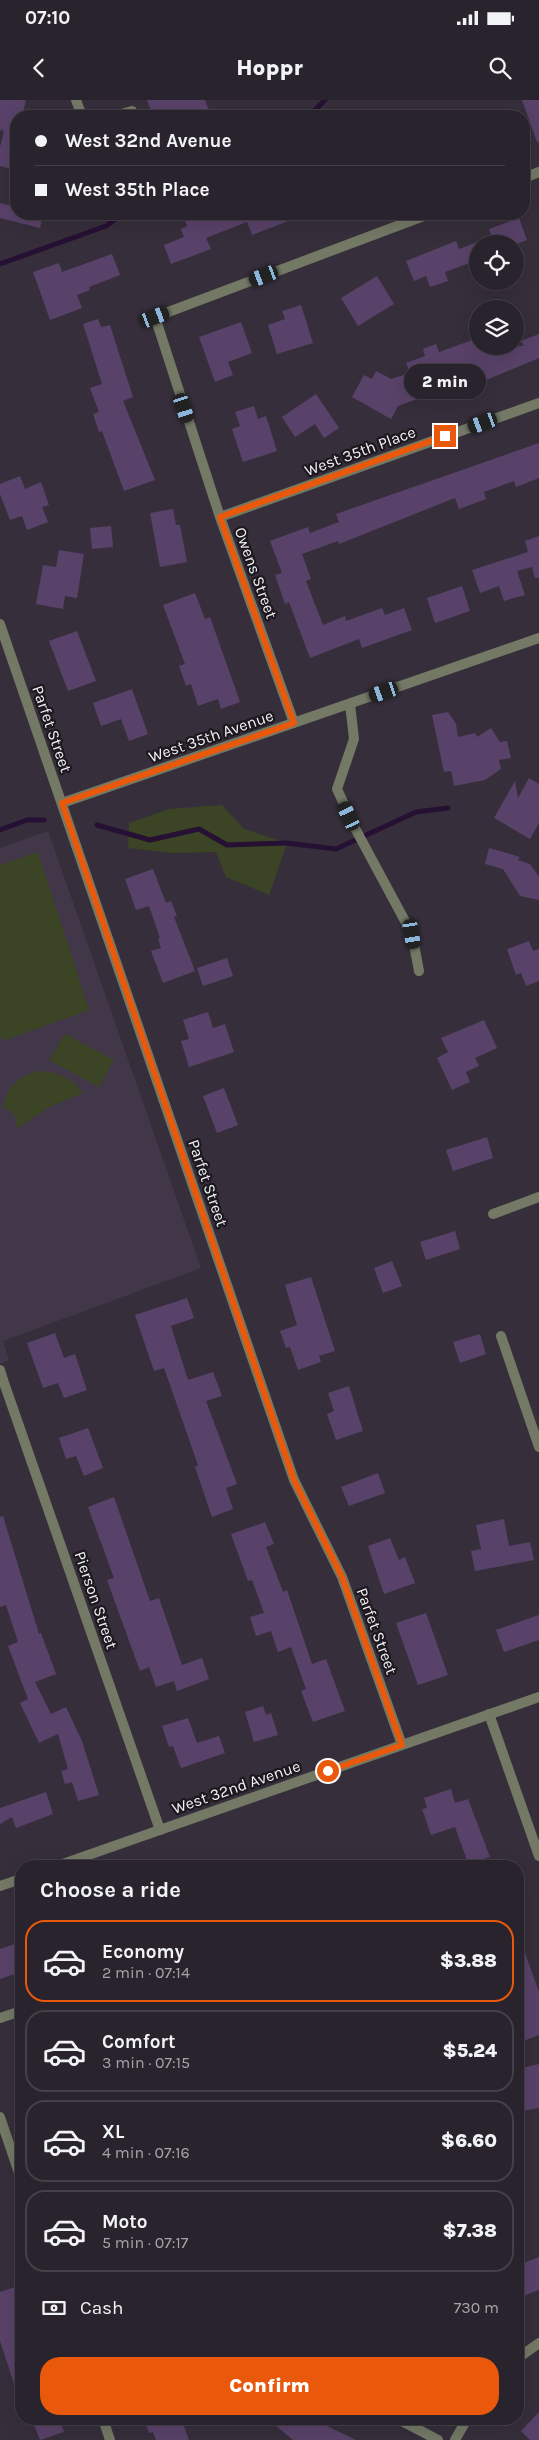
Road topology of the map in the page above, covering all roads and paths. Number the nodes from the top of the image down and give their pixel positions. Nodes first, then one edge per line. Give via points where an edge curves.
1 (413, 220) edge
2 (539, 403) edge
3 (220, 517) junction
4 (0, 624) edge
5 (539, 638) edge
6 (350, 704) junction
7 (294, 723) junction
8 (62, 803) junction
9 (419, 971) dead end
10 (539, 1197) edge
11 (493, 1214) dead end
12 (502, 1336) dead end
13 (1, 1377) edge
14 (539, 1447) edge
15 (539, 1696) edge
16 (489, 1714) junction
17 (402, 1745) junction
18 (160, 1830) junction
19 (539, 1856) edge
20 (74, 1860) edge
21 (15, 1881) edge
22 (0, 1886) edge
23 (15, 2013) edge
24 (0, 2018) edge
25 (0, 2117) edge
26 (15, 2161) edge
27 (539, 2343) edge
28 (524, 2354) edge
29 (105, 2425) edge
30 (409, 2425) edge
31 (464, 2425) edge
32 (110, 2440) edge
33 (438, 2440) edge
34 (455, 2440) edge

1 - 3 street, Owens Street via 155,317
2 - 3 street, West 35th Place
3 - 7 street, Owens Street
4 - 8 street, Parfet Street
5 - 6 street, West 35th Avenue
6 - 7 street, West 35th Avenue
6 - 9 street via 354,739 337,789 412,934
7 - 8 street, West 35th Avenue
8 - 17 street, Parfet Street via 294,1480 342,1577
10 - 11 street
12 - 14 street
13 - 18 street, Pierson Street
15 - 16 street, West 32nd Avenue
16 - 17 street, West 32nd Avenue
16 - 19 street
17 - 18 street, West 32nd Avenue
18 - 20 street, West 32nd Avenue
21 - 22 street
23 - 24 street
25 - 26 street
27 - 28 street
29 - 32 street
30 - 33 street
31 - 34 street

